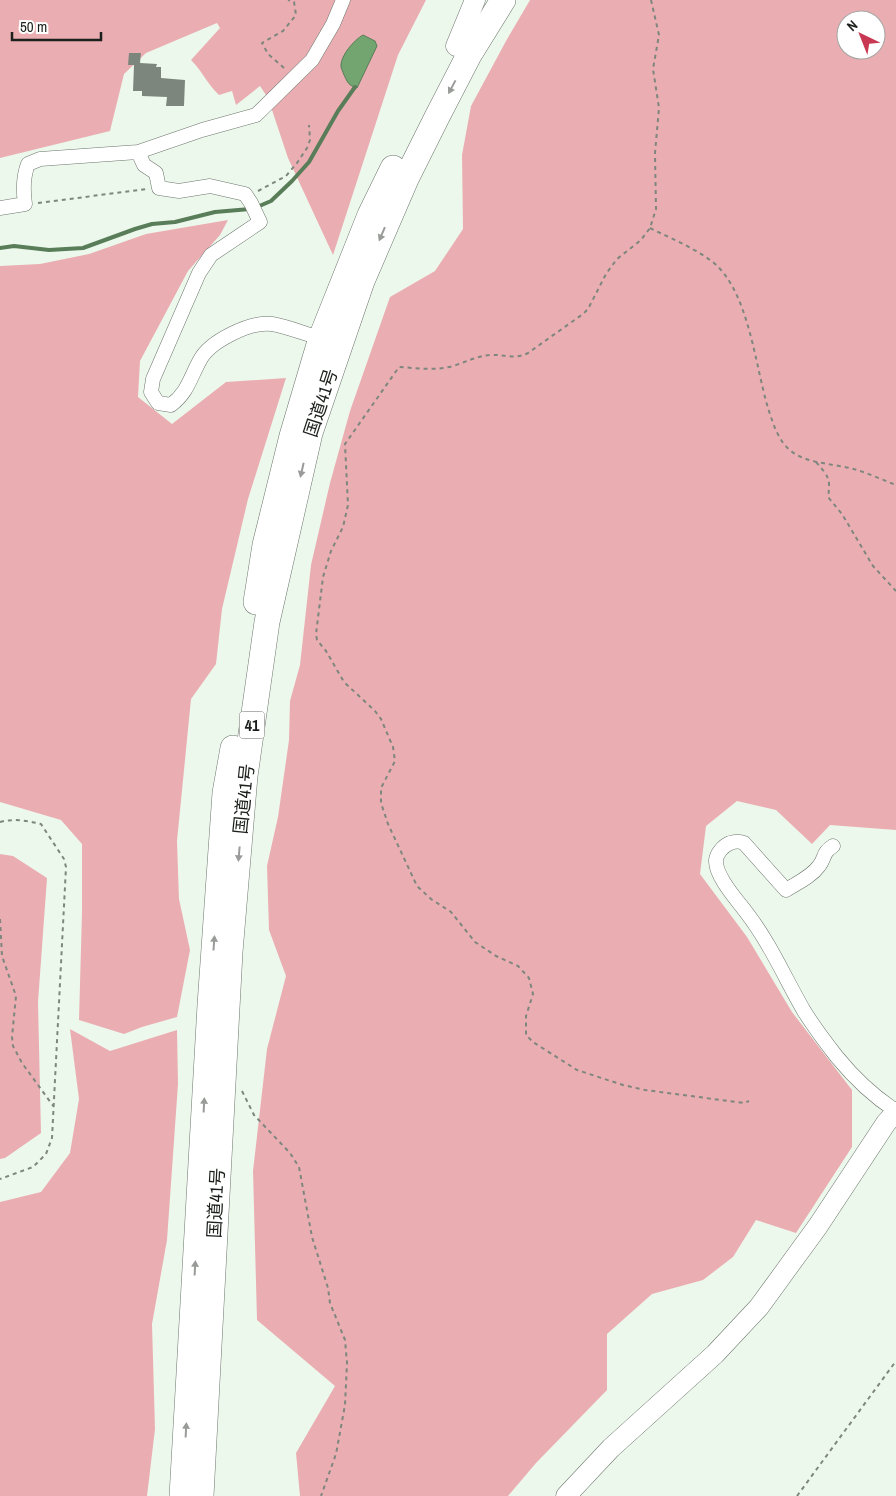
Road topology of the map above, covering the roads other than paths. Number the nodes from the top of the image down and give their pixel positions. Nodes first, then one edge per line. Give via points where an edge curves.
1 (343, 0) edge
2 (475, 0) edge
3 (484, 0) edge
4 (503, 0) edge
5 (512, 0) edge
6 (463, 51) junction
7 (138, 152) junction
8 (0, 208) edge
9 (321, 338) junction
10 (833, 846) dead end
11 (896, 1112) edge
12 (193, 1459) junction
13 (178, 1496) edge
14 (182, 1496) edge
15 (201, 1496) edge
16 (208, 1496) edge
17 (566, 1496) edge

1 - 7 street via 312,60 256,115
2 - 6 street
3 - 6 highway, 国道41号 / 41
4 - 6 highway, 国道41号 / 41
5 - 6 street
6 - 9 highway, 国道41号 / 41 via 430,92 370,215
6 -> 12 highway, 国道41号 / 41 via 362,281 310,433 267,622 245,776
7 - 8 street via 40,159 28,164 25,172 25,204
7 - 9 street via 144,164 156,173 159,188 179,192 210,186 251,203 260,222 211,255 199,273 153,380 151,392 158,403 171,405 181,398 208,349 219,340 251,326 271,324
12 -> 9 highway, 国道41号 / 41 via 210,1005 225,793 265,545
10 - 11 street via 826,850 820,865 811,874 786,890 744,843 738,841 722,848 716,861 724,882 770,948 804,1011 824,1040 863,1087
11 - 17 street via 759,1307 715,1354 611,1448
12 - 13 highway
12 - 14 highway, 国道41号 / 41
12 - 15 highway, 国道41号 / 41
12 - 16 highway

